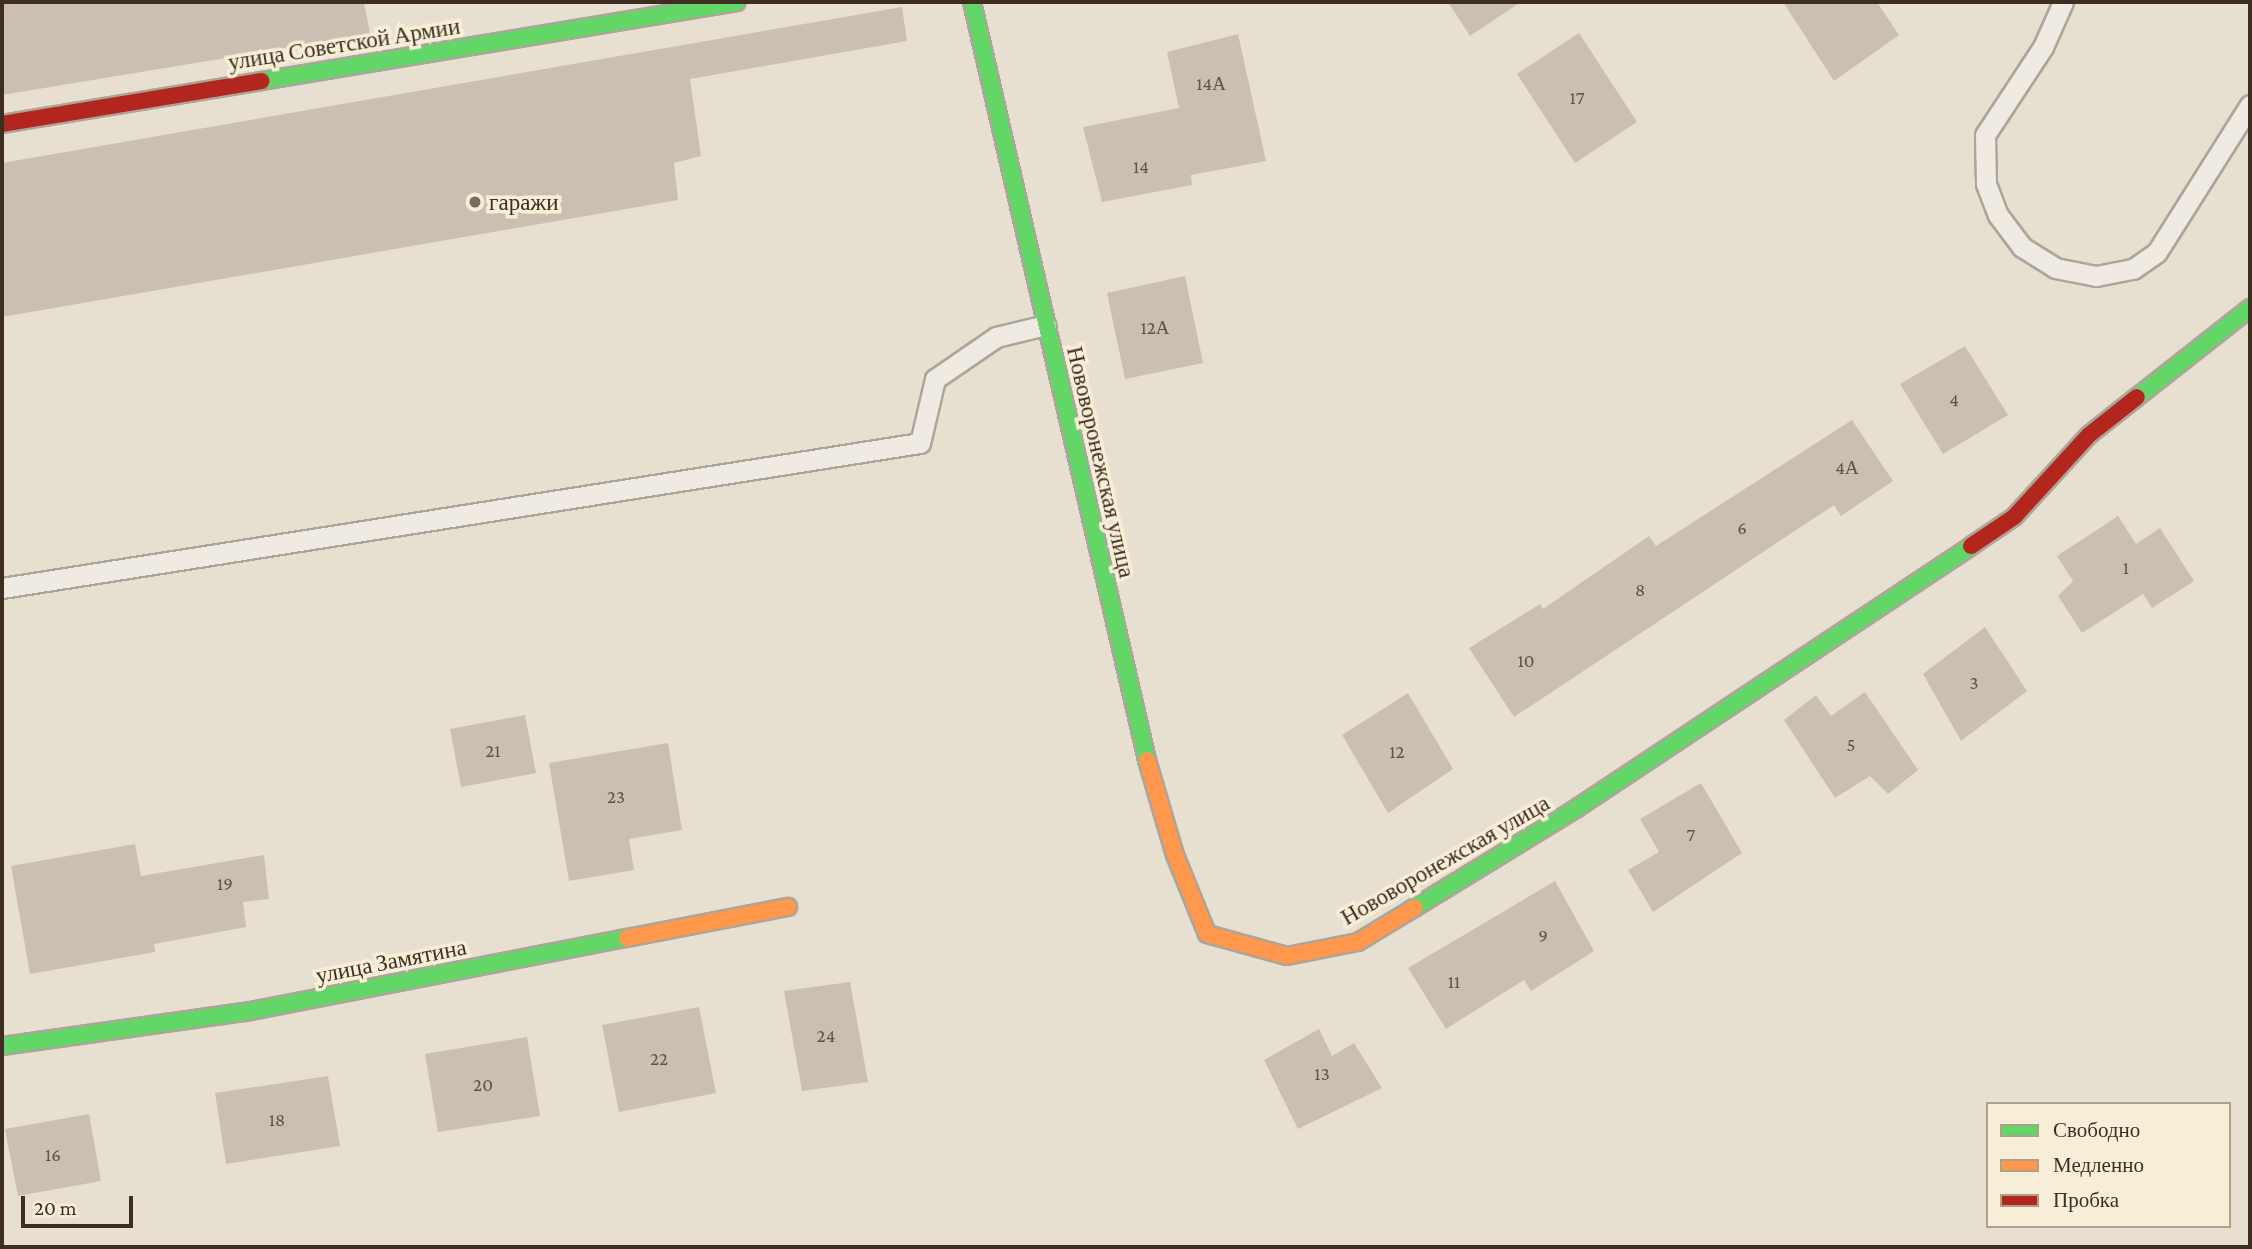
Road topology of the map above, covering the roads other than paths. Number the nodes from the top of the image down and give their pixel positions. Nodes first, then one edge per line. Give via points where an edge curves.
1 (736, 2) edge
2 (972, 2) edge
3 (2063, 2) edge
4 (2250, 105) edge
5 (2, 124) edge
6 (2250, 308) edge
7 (1046, 325) junction
8 (2, 588) edge
9 (788, 907) dead end
10 (2, 1046) edge

1 - 5 street, улица Советской Армии
2 - 7 street, Нововоронежская улица
3 - 4 lane via 2043,47 1985,135 1986,184 1998,215 2022,247 2055,268 2096,276 2133,269 2157,251
6 - 7 street, Нововоронежская улица via 2089,435 2014,517 1577,808 1358,942 1287,956 1207,934 1175,855 1149,770
7 - 8 lane via 996,337 935,379 920,443
9 - 10 street, улица Замятина via 245,1012

